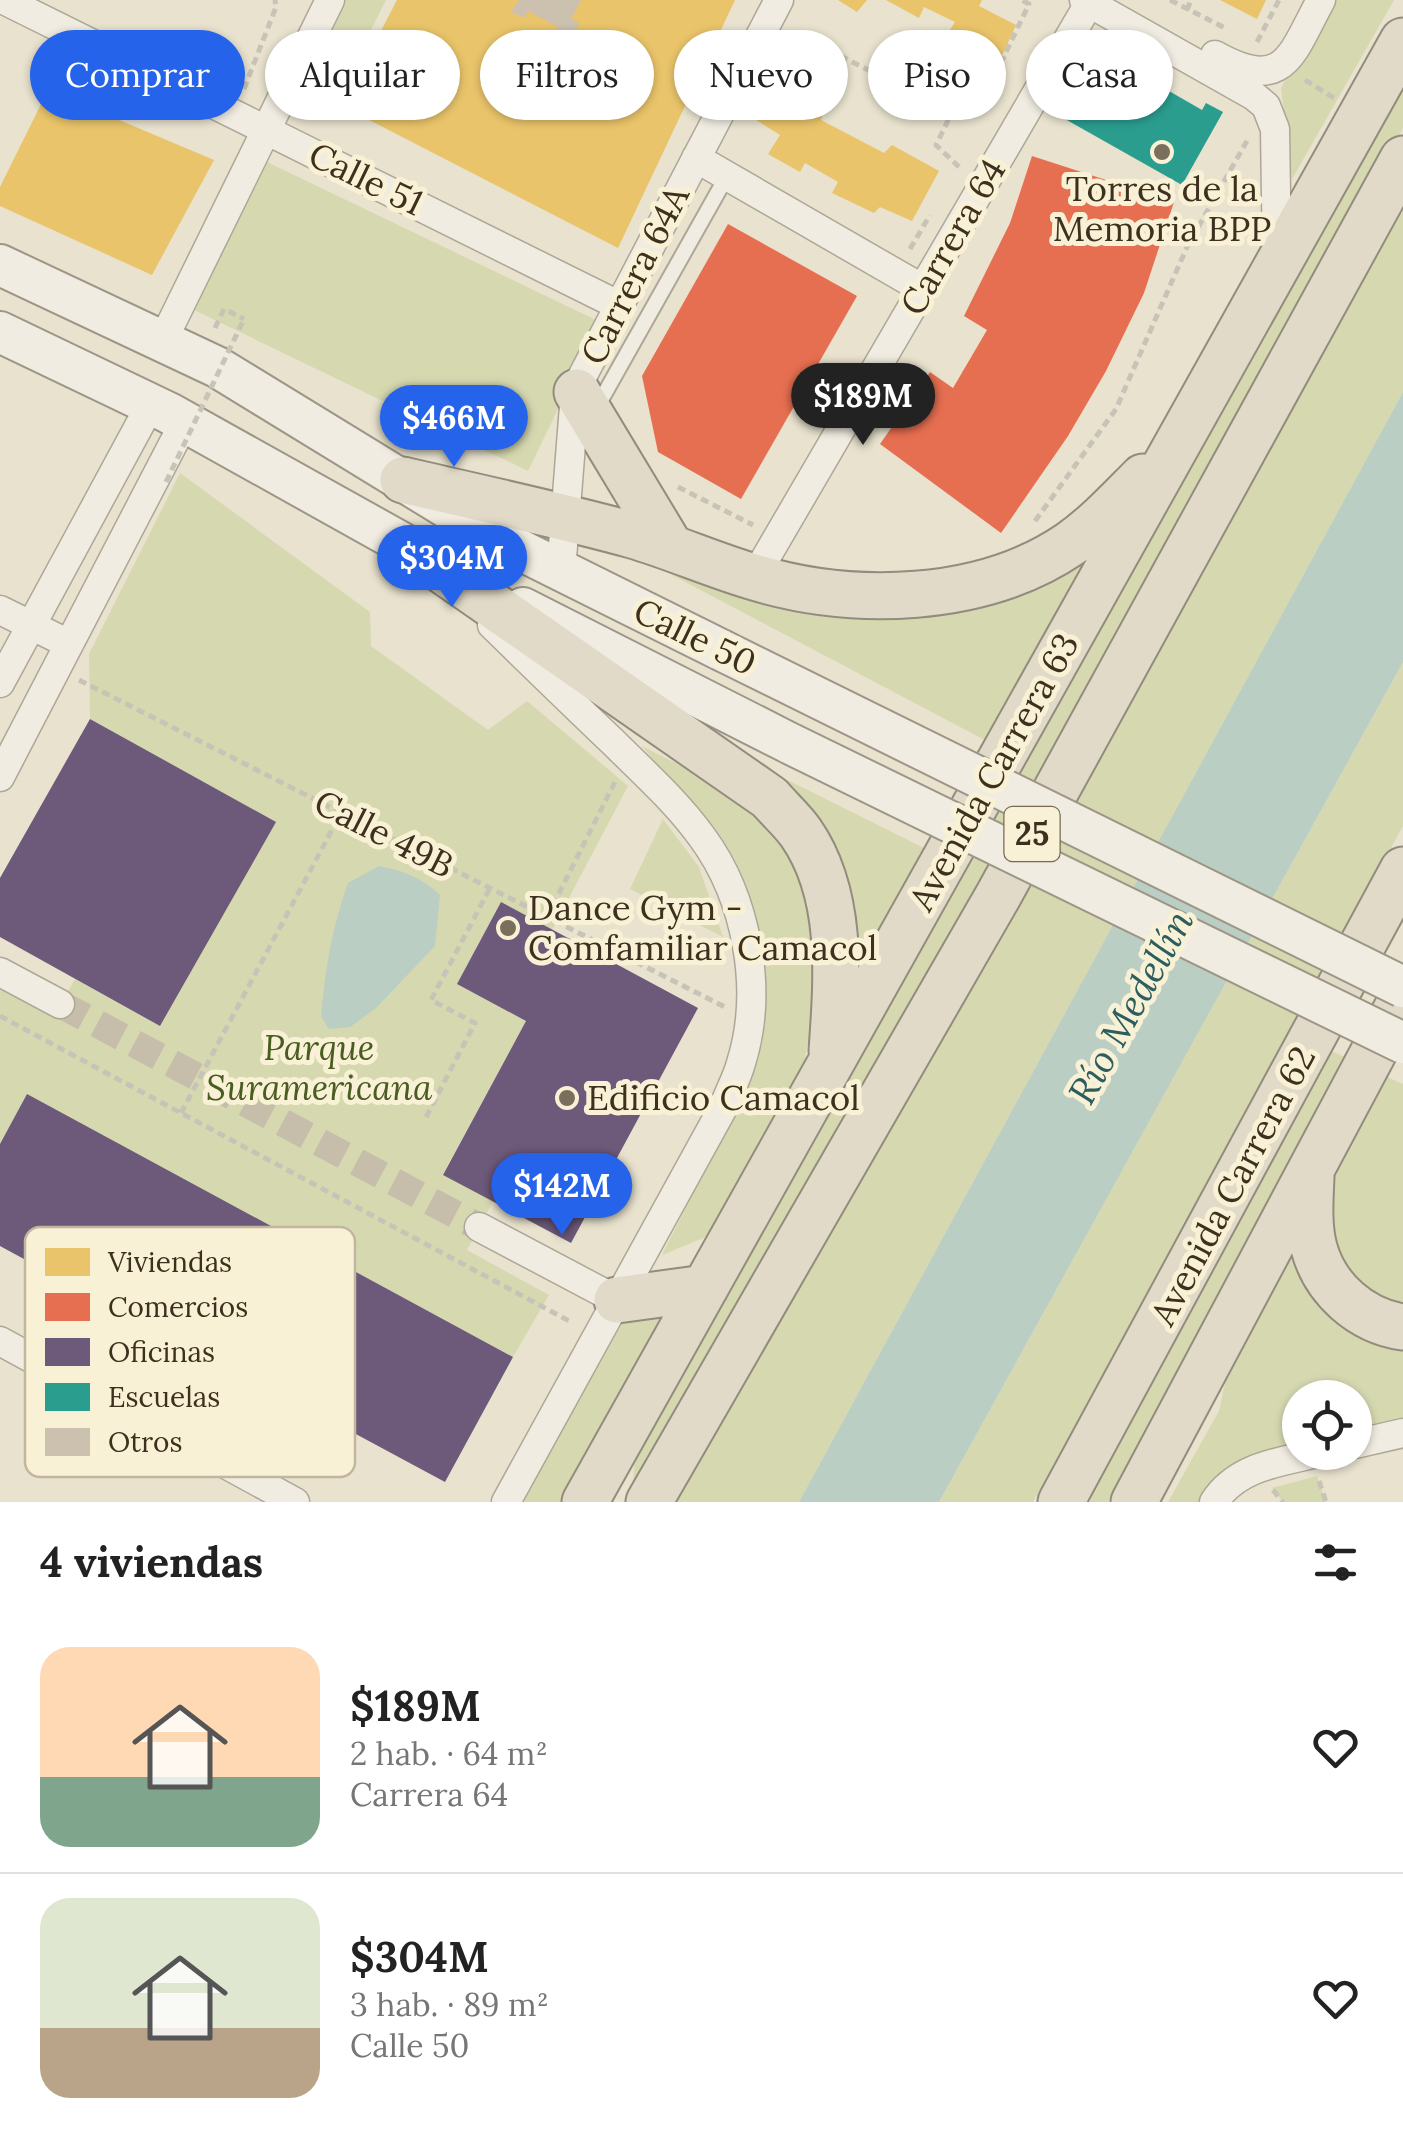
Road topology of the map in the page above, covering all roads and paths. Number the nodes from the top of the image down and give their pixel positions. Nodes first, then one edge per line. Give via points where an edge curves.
1 (4, 0) edge
2 (275, 0) edge
3 (330, 0) edge
4 (780, 0) edge
5 (1037, 0) edge
6 (1170, 0) edge
7 (1191, 0) edge
8 (1278, 0) edge
9 (1322, 0) edge
10 (1095, 1) edge
11 (1026, 2) edge
12 (1187, 10) junction
13 (787, 28) dead end
14 (1239, 35) dead end
15 (1403, 42) edge
16 (1256, 43) dead end
17 (1006, 48) edge
18 (1268, 69) junction
19 (868, 70) edge
20 (245, 86) edge
21 (1266, 106) junction
22 (1362, 115) junction
23 (948, 120) edge
24 (266, 130) junction
25 (696, 158) junction
26 (1403, 159) edge
27 (728, 176) junction
28 (950, 181) dead end
29 (933, 210) dead end
30 (906, 255) dead end
31 (0, 265) edge
32 (1277, 265) junction
33 (923, 289) junction
34 (620, 306) junction
35 (214, 330) dead end
36 (0, 332) edge
37 (162, 342) junction
38 (584, 404) junction
39 (168, 412) junction
40 (1180, 440) junction
41 (403, 480) junction
42 (662, 480) dead end
43 (166, 482) dead end
44 (566, 518) junction
45 (1034, 523) dead end
46 (778, 537) junction
47 (671, 548) junction
48 (416, 552) junction
49 (561, 572) junction
50 (754, 578) junction
51 (0, 610) edge
52 (31, 626) junction
53 (63, 656) junction
54 (0, 683) edge
55 (620, 773) dead end
56 (0, 777) edge
57 (341, 812) junction
58 (1403, 870) edge
59 (490, 888) junction
60 (547, 917) junction
61 (0, 972) edge
62 (1403, 987) edge
63 (1403, 997) edge
64 (60, 1004) tunnel mouth
65 (0, 1016) edge
66 (750, 1020) junction
67 (1403, 1043) edge
68 (831, 1064) junction
69 (181, 1113) junction
70 (426, 1117) dead end
71 (1311, 1171) junction
72 (479, 1227) tunnel mouth
73 (706, 1288) junction
74 (607, 1318) junction
75 (1403, 1328) edge
76 (0, 1341) edge
77 (25, 1355) edge
78 (1403, 1433) edge
79 (1372, 1440) edge
80 (614, 1451) junction
81 (1282, 1462) edge
82 (248, 1477) edge
83 (1135, 1501) edge
84 (294, 1502) edge
85 (506, 1502) edge
86 (586, 1502) edge
87 (600, 1502) edge
88 (649, 1502) edge
89 (1061, 1502) edge
90 (1214, 1502) edge

1 - 24 street, Calle 51
2 - 20 path
3 - 24 street
4 - 25 street, Carrera 64A
5 - 11 path
6 - 12 path
7 - 12 path
8 - 16 path
9 - 18 street via 1290,56
10 - 18 street via 1238,67
10 - 21 street
10 - 33 street, Carrera 64
11 - 17 path
12 - 14 path
13 - 19 path
15 - 22 highway, Avenida Carrera 63 / 25
18 - 22 path
21 - 32 street via 1275,129
21 - 45 path via 1187,247 1116,409
22 - 32 highway, Avenida Carrera 63 / 25
23 - 28 path via 936,145 959,166
24 - 34 street, Calle 51
24 - 37 street
25 - 27 street
25 - 34 street, Carrera 64A
26 - 88 highway, Avenida Carrera 63 / 25 via 998,896
27 - 33 street
27 - 38 lane
29 - 30 path
31 - 37 main road, Calle 50
32 - 40 highway, Avenida Carrera 63 / 25
33 - 46 street, Carrera 64
34 - 38 street, Carrera 64A
35 - 43 path, bridge via 224,309 244,319
36 - 39 main road, Calle 50
37 - 41 main road, Calle 50 via 244,383
38 - 44 street, Carrera 64A
38 - 47 highway
39 - 48 main road, Calle 50
39 - 52 street
39 - 53 street
40 - 50 highway via 1070,544 979,583 882,596
40 - 68 highway, Avenida Carrera 63 / 25
41 - 44 highway
41 - 49 main road, Calle 50
42 - 46 path
44 - 47 highway
44 - 49 street, Carrera 64A
46 - 50 street, Carrera 64
47 - 50 highway
48 - 66 street, Calle 50 via 702,837 736,908 750,971
48 - 67 main road, Calle 50, bridge
48 - 68 highway via 770,798 800,831 818,863 836,942
49 - 62 main road, Calle 50, bridge
51 - 52 street
52 - 53 street
52 - 54 street
53 - 56 street
53 - 57 path, Calle 49B
55 - 60 path
57 - 59 path, Calle 49B
57 - 69 path
58 - 89 highway, Avenida Carrera 62
59 - 60 path, Calle 49B
59 - 70 path via 431,1000 476,1023
60 - 66 path, Calle 49B
61 - 64 street
63 - 71 highway, Avenida Carrera 62
65 - 69 path
66 - 74 street, Calle 50 via 724,1106
68 - 73 highway, Avenida Carrera 63 / 25
69 - 74 path
71 - 75 highway via 1314,1250 1328,1278 1370,1317
71 - 83 highway, Avenida Carrera 62
72 - 74 street
73 - 74 highway
73 - 80 highway, Avenida Carrera 63 / 25
74 - 85 street, Calle 50
76 - 77 street
78 - 79 street
80 - 86 highway, Avenida Carrera 63 / 25
80 - 87 highway
81 - 90 street via 1226,1484
82 - 84 street

